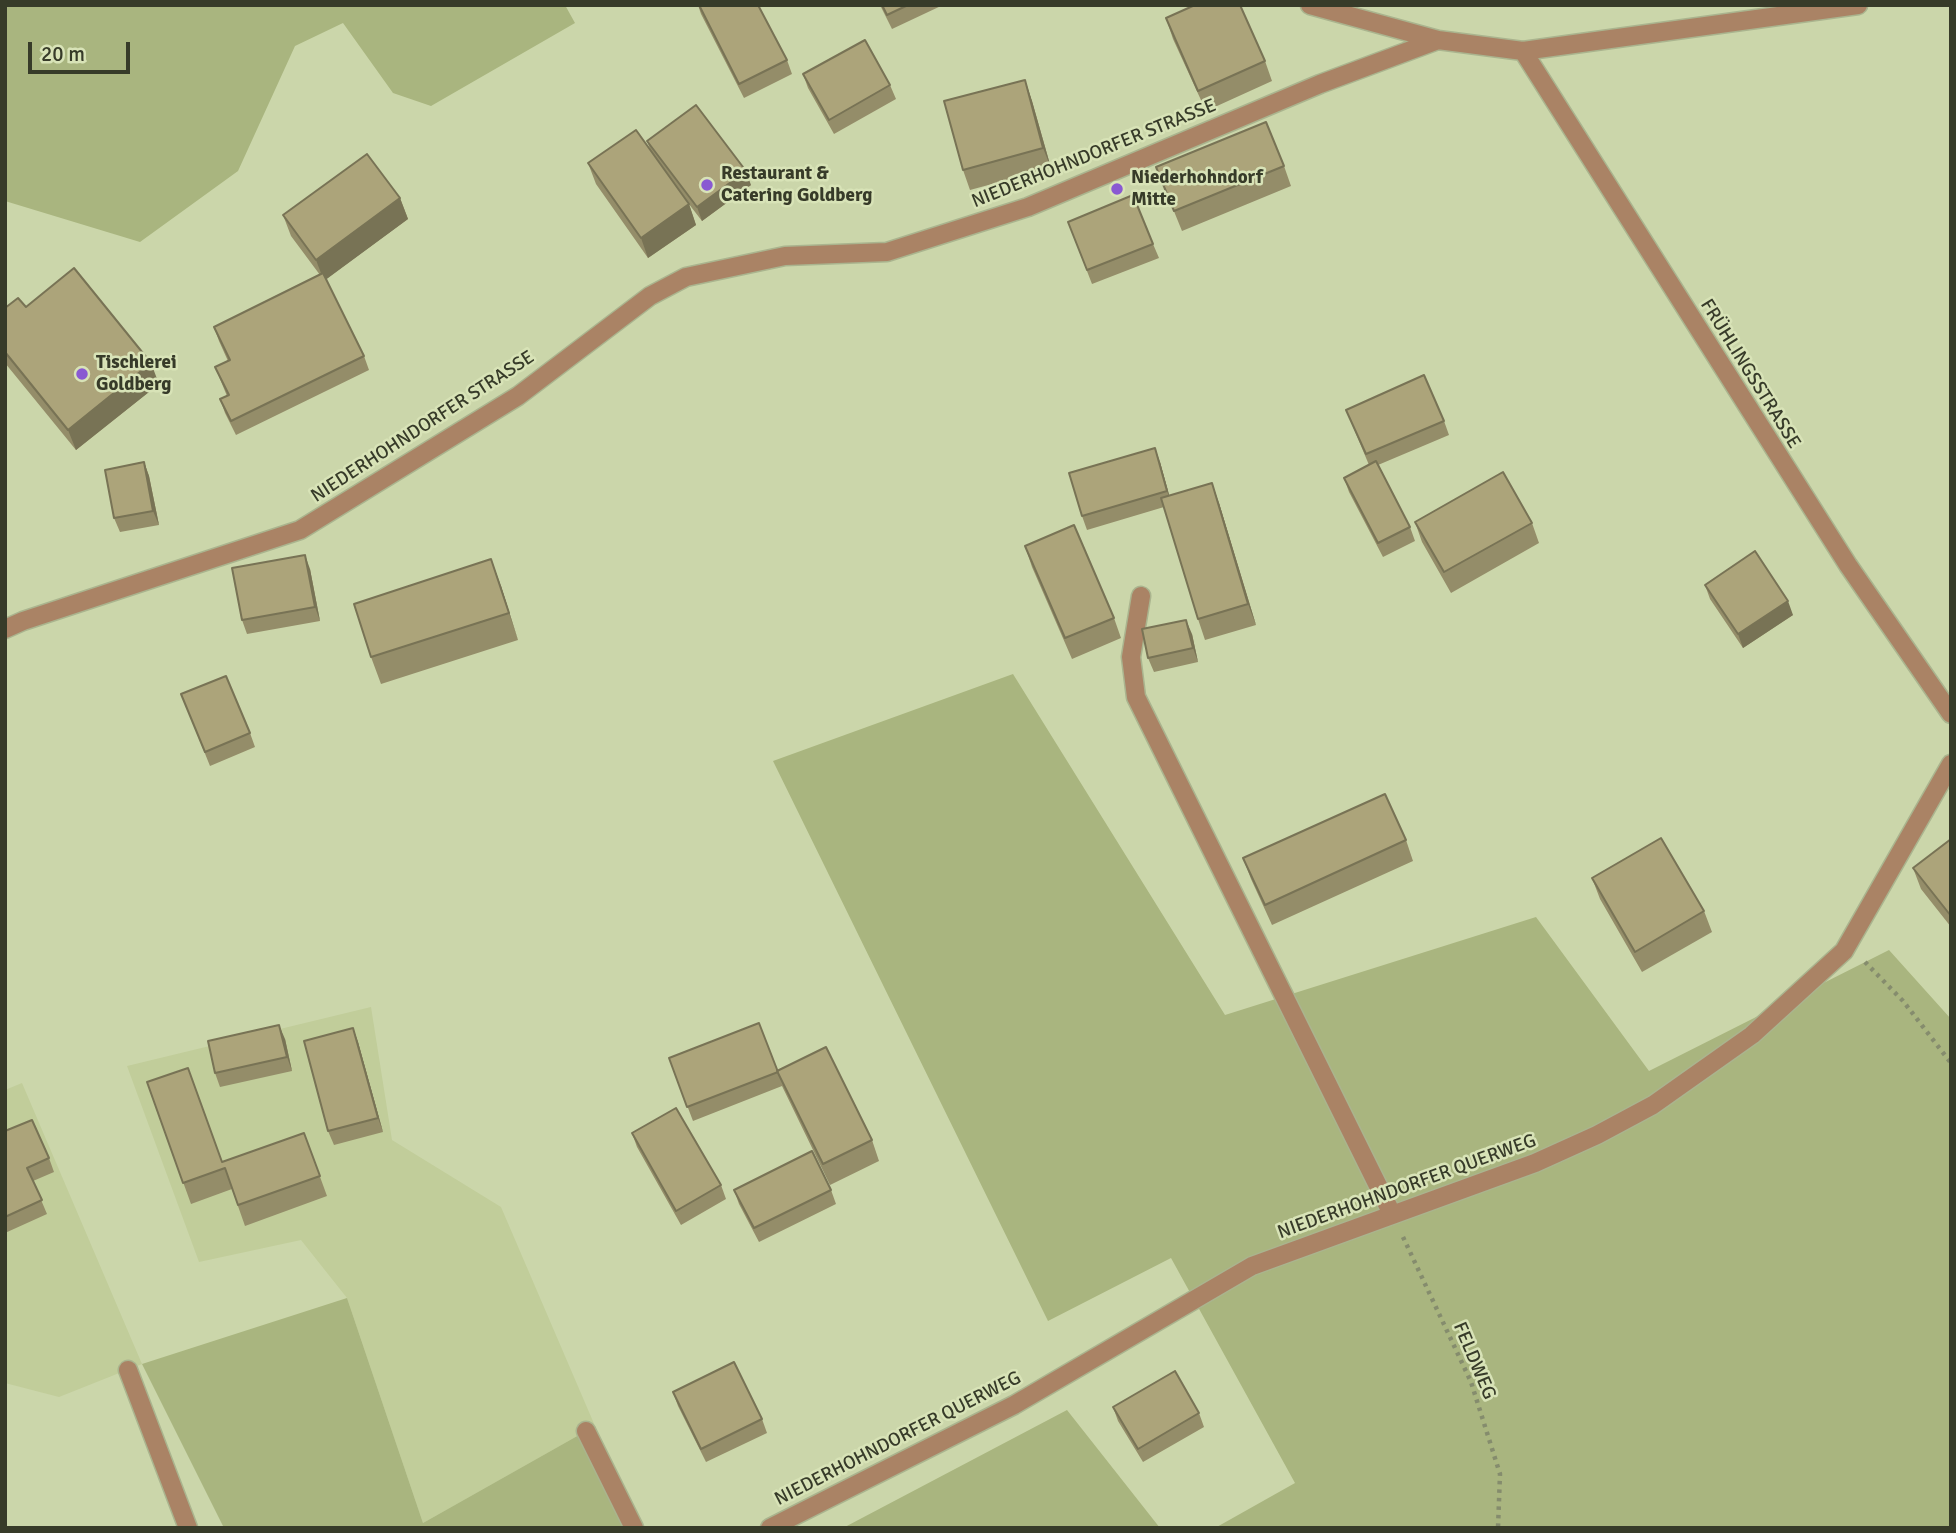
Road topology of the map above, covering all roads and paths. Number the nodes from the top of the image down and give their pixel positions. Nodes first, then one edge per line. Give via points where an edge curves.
1 (1310, 5) edge
2 (1858, 5) edge
3 (1438, 40) junction
4 (1523, 51) junction
5 (1141, 596) dead end
6 (5, 629) edge
7 (1951, 714) edge
8 (1951, 764) edge
9 (1844, 951) junction
10 (1951, 1063) edge
11 (1392, 1214) junction
12 (128, 1370) dead end
13 (586, 1431) dead end
14 (188, 1528) edge
15 (634, 1528) edge
16 (770, 1528) edge
17 (1498, 1528) edge

1 - 3 street
2 - 4 street, NIEDERHOHNDORFER STRASSE
3 - 4 street, NIEDERHOHNDORFER STRASSE
3 - 6 street, NIEDERHOHNDORFER STRASSE via 1320,84 1028,207 887,252 785,256 686,277 650,296 518,396 300,530
4 - 7 street, FRÜHLINGSSTRASSE via 1833,543
5 - 11 street via 1131,657 1136,697
8 - 9 street, NIEDERHOHNDORFER QUERWEG
9 - 10 path via 1864,961 1903,1001
9 - 11 street, NIEDERHOHNDORFER QUERWEG via 1752,1035 1653,1105 1535,1163
11 - 16 street, NIEDERHOHNDORFER QUERWEG via 1252,1266 1014,1405
11 - 17 path, FELDWEG via 1471,1382 1500,1474
12 - 14 street
13 - 15 street

